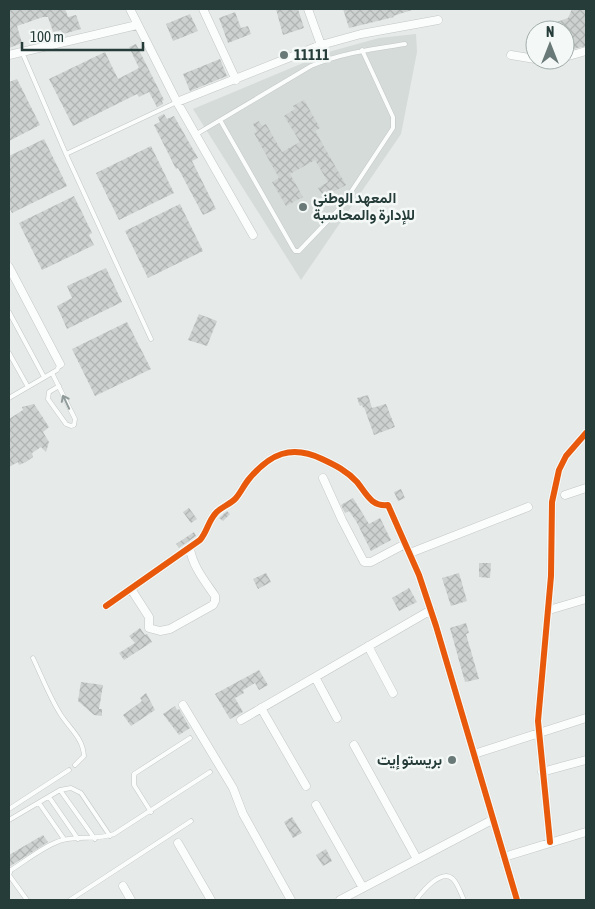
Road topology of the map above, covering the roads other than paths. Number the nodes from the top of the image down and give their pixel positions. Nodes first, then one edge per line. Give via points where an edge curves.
1 (130, 9) edge
2 (203, 9) edge
3 (308, 9) edge
4 (438, 20) dead end
5 (137, 24) junction
6 (405, 44) dead end
7 (321, 45) junction
8 (362, 50) junction
9 (22, 52) junction
10 (9, 55) edge
11 (511, 55) dead end
12 (525, 58) edge
13 (236, 80) junction
14 (177, 102) junction
15 (220, 120) junction
16 (195, 135) junction
17 (66, 154) junction
18 (252, 235) dead end
19 (9, 267) edge
20 (9, 312) edge
21 (151, 339) dead end
22 (9, 353) edge
23 (60, 364) joint
24 (52, 373) junction
25 (44, 377) junction
26 (59, 386) junction
27 (28, 387) junction
28 (9, 398) edge
29 (586, 433) edge
30 (323, 478) dead end
31 (586, 488) edge
32 (565, 495) dead end
33 (528, 507) dead end
34 (405, 544) junction
35 (190, 549) junction
36 (410, 553) junction
37 (131, 589) junction
38 (586, 599) edge
39 (106, 606) dead end
40 (431, 610) junction
41 (549, 610) junction
42 (368, 646) junction
43 (33, 658) dead end
44 (315, 677) junction
45 (394, 692) dead end
46 (183, 705) dead end
47 (261, 708) junction
48 (337, 718) dead end
49 (586, 718) edge
50 (241, 720) dead end
51 (538, 733) junction
52 (190, 738) dead end
53 (354, 745) dead end
54 (474, 754) junction
55 (586, 760) edge
56 (75, 765) dead end
57 (69, 770) dead end
58 (210, 772) dead end
59 (542, 772) junction
60 (306, 786) dead end
61 (60, 790) junction
62 (49, 797) junction
63 (39, 803) junction
64 (316, 805) dead end
65 (9, 809) edge
66 (151, 812) junction
67 (9, 820) edge
68 (492, 820) junction
69 (192, 821) dead end
70 (586, 832) edge
71 (110, 836) junction
72 (78, 839) junction
73 (95, 839) junction
74 (64, 840) junction
75 (550, 842) junction
76 (178, 844) dead end
77 (504, 857) junction
78 (418, 859) junction
79 (123, 886) dead end
80 (363, 888) junction
81 (27, 900) edge
82 (70, 900) edge
83 (131, 900) edge
84 (211, 900) edge
85 (291, 900) edge
86 (340, 900) edge
87 (416, 900) edge
88 (464, 900) edge
89 (517, 900) edge

1 - 5 street
2 - 13 street
3 - 7 street
4 - 7 street
5 - 9 street
5 - 14 street
6 - 8 lane
7 - 13 street
8 - 15 lane via 311,66
8 - 15 lane via 393,117 393,128 341,207 299,251 293,248
9 - 10 street
9 - 17 lane
11 - 12 street
13 - 14 street
14 - 16 street
14 - 17 lane
15 - 16 lane
16 - 18 street
17 - 21 lane
19 - 23 street
20 - 25 lane
22 - 27 lane
23 - 24 lane
24 - 25 lane
24 - 26 lane
25 - 27 lane
26 -> 26 lane via 49,392 48,399 70,426 75,421
27 - 28 lane
29 - 41 street via 566,456 555,486
30 - 34 street via 364,562 371,562
31 - 32 street
33 - 36 street
34 - 35 street via 388,505 370,500 355,479 339,468 313,455 295,451 274,456 262,466 233,501 216,512 204,536
34 - 36 street
35 - 37 street
35 - 37 street via 198,572 215,596 213,605 170,629 156,631 149,628 148,614
36 - 40 street
37 - 39 street
38 - 41 street
40 - 42 street
40 - 54 street
41 - 51 street
42 - 44 street
42 - 45 street
43 - 56 lane via 61,715 80,740 84,756
44 - 47 street
44 - 48 street
46 - 85 street via 234,788 244,814
47 - 50 street
47 - 60 street
49 - 51 street
51 - 54 street
51 - 59 street
52 - 66 lane via 134,774 134,785
53 - 78 street
54 - 68 street
55 - 59 street
57 - 65 lane
58 - 66 lane
59 - 75 street
61 - 62 lane
61 - 71 lane via 71,788 80,793
61 - 73 lane
62 - 63 lane
62 - 72 lane
63 - 67 lane
63 - 74 lane
64 - 80 street
66 - 71 lane
68 - 77 street
68 - 78 street
69 - 82 lane
70 - 75 street
71 - 73 lane
72 - 73 lane
72 - 74 lane
74 - 81 lane via 54,843 10,872
75 - 77 street
76 - 84 street
77 - 89 street
78 - 80 street
79 - 83 street
80 - 86 street
87 - 88 lane via 429,885 447,876 453,879

